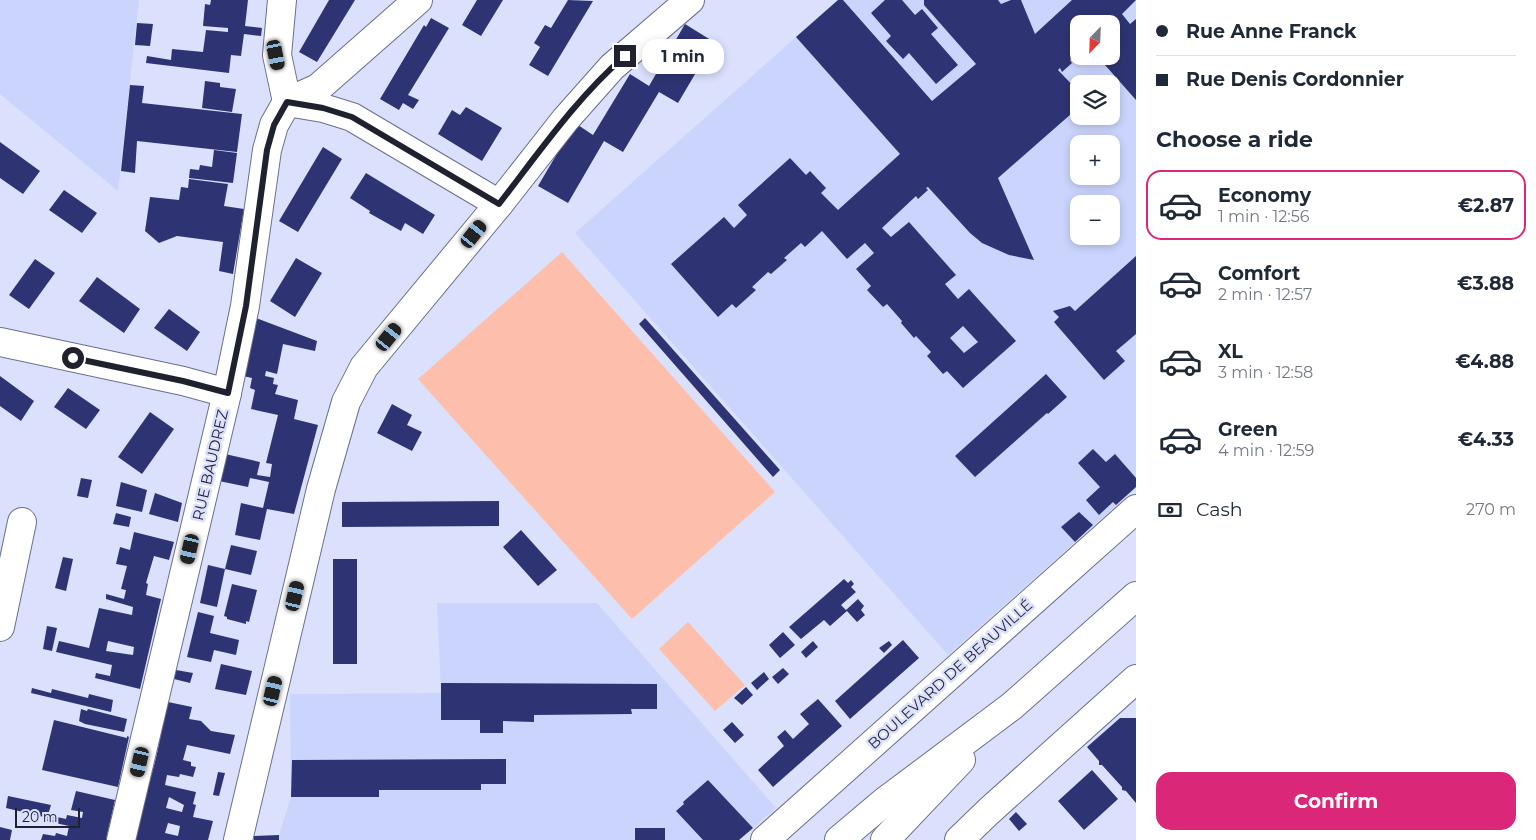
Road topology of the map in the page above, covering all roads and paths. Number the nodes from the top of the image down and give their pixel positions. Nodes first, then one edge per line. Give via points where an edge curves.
1 (282, 0) edge
2 (418, 0) edge
3 (690, 0) edge
4 (287, 102) junction
5 (499, 204) junction
6 (0, 342) edge
7 (228, 393) junction
8 (1136, 509) edge
9 (22, 522) dead end
10 (1136, 596) edge
11 (0, 628) edge
12 (1136, 679) edge
13 (1012, 706) junction
14 (121, 840) edge
15 (238, 840) edge
16 (765, 840) edge
17 (839, 840) edge
18 (885, 840) edge
19 (959, 840) edge

1 - 4 street via 276,55
2 - 4 street via 318,88
3 - 5 street via 612,67 565,120
4 - 5 street via 352,117
4 - 7 street, RUE BAUDREZ via 274,125 267,150 246,306
5 - 15 street via 364,367 346,402 319,497
6 - 7 street
7 - 14 street, RUE BAUDREZ
8 - 16 street, BOULEVARD DE BEAUVILLÉ
9 - 11 street
10 - 13 street
12 - 19 street
13 - 17 street
13 - 18 street

